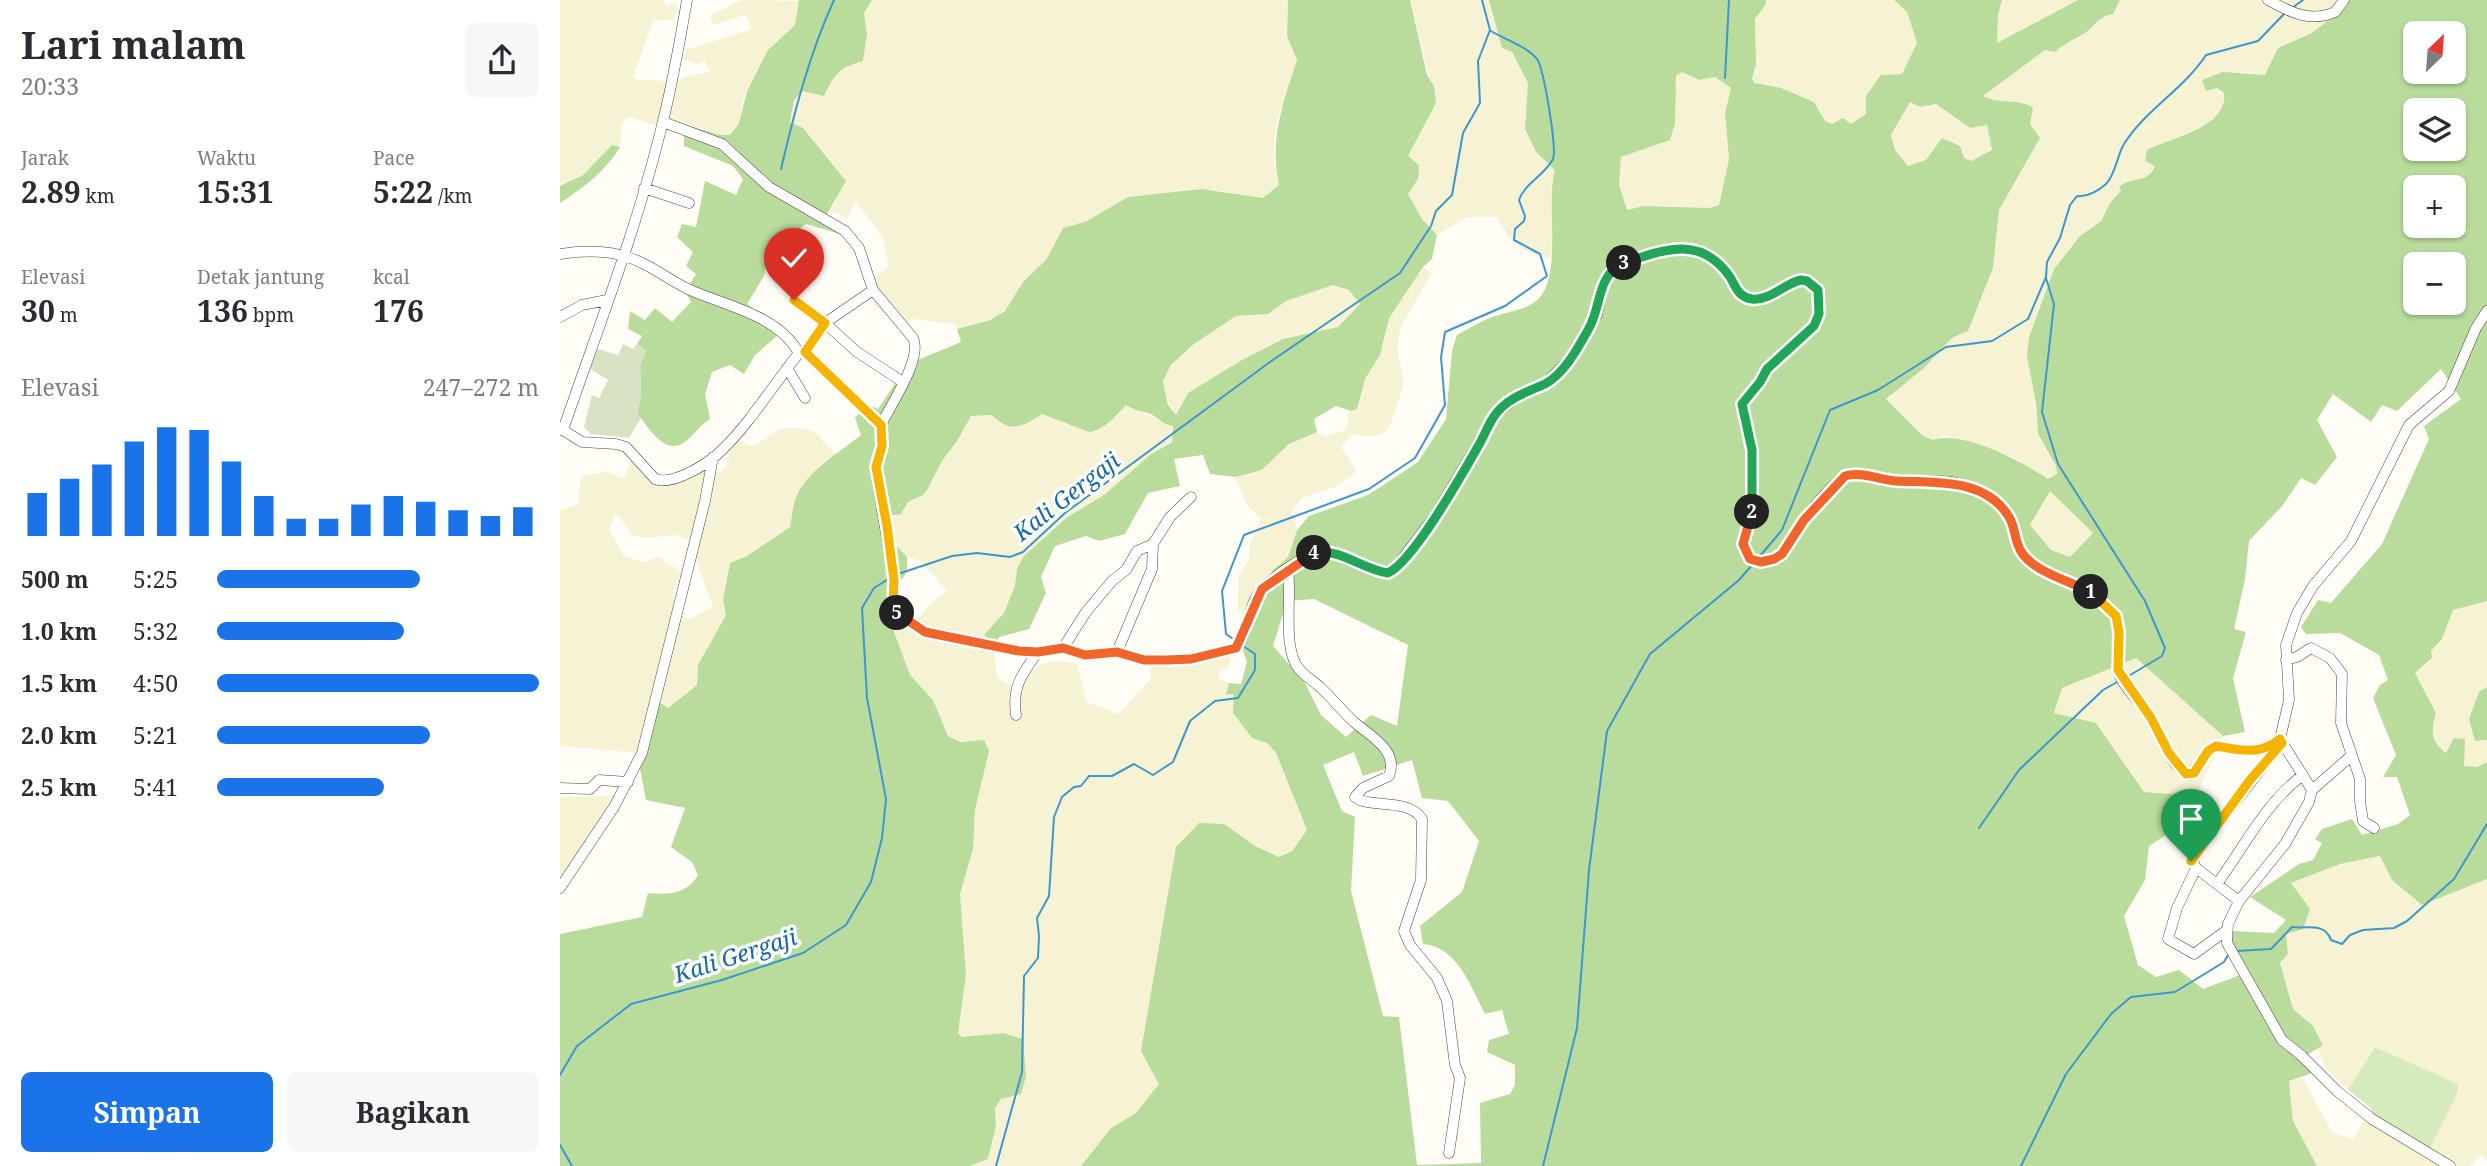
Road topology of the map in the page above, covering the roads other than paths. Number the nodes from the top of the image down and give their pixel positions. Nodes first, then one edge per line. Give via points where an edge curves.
1 (687, 0) edge
2 (2268, 0) edge
3 (2344, 0) edge
4 (663, 122) junction
5 (643, 188) junction
6 (689, 203) dead end
7 (560, 254) edge
8 (623, 255) junction
9 (873, 290) junction
10 (607, 300) junction
11 (794, 300) dead end
12 (2487, 311) edge
13 (560, 317) edge
14 (825, 323) junction
15 (802, 352) junction
16 (787, 368) junction
17 (903, 382) junction
18 (805, 398) dead end
19 (881, 425) junction
20 (561, 430) edge
21 (713, 457) junction
22 (1191, 497) dead end
23 (1153, 544) junction
24 (1288, 569) junction
25 (1063, 648) junction
26 (1038, 652) junction
27 (1117, 652) junction
28 (2286, 660) junction
29 (1016, 715) dead end
30 (2281, 741) junction
31 (2351, 756) junction
32 (2303, 775) junction
33 (628, 782) junction
34 (560, 788) edge
35 (2312, 789) junction
36 (2374, 828) dead end
37 (2196, 868) junction
38 (2217, 884) junction
39 (560, 888) edge
40 (2239, 901) junction
41 (2227, 930) junction
42 (1449, 1153) dead end
43 (2450, 1166) edge

1 - 4 street
2 - 3 street via 2310,17 2330,15
4 - 5 street
4 - 9 street via 722,144 769,187 845,231 859,248
5 - 6 street
5 - 8 street
7 - 8 street via 594,251
8 - 10 street
8 - 15 street via 688,289 753,313
9 - 14 street
9 - 17 street via 915,342
10 - 13 street via 582,304
10 - 20 street
11 - 14 street
12 - 28 street via 2449,391 2409,425 2351,541 2300,606 2288,638
14 - 15 street
14 - 17 street via 857,352
15 - 16 street
15 - 19 street
16 - 18 street
16 - 21 street
17 - 19 street
19 - 26 street via 876,467 895,612 915,627 945,637
20 - 21 street via 582,442 626,447 661,481
21 - 33 street via 663,674 642,753
22 - 23 street via 1170,517
23 - 25 street via 1137,551 1126,570 1086,612
23 - 27 street via 1152,569
24 - 27 street via 1256,597 1240,643 1191,659 1144,660
24 - 30 street via 1317,552 1329,552 1376,571 1395,569 1436,514 1495,415 1519,395 1546,383 1572,357 1597,314 1603,282 1610,271 1644,256 1691,249 1708,254 1732,279 1735,289 1751,299 1801,280 1818,290 1819,314 1814,326 1767,369 1742,404 1752,450 1753,501 1743,544 1750,559 1761,562 1782,554 1804,520 1845,476 1854,473 1965,486 2002,508 2022,553 2038,567 2097,595 2116,616 2120,675 2186,774 2194,773 2216,746 2248,752
24 - 42 street via 1294,661 1353,721 1376,737 1389,758 1389,776 1363,788 1356,797 1362,802 1391,802 1422,819 1421,880 1404,930 1447,1001 1460,1078
25 - 26 street
25 - 27 street via 1085,655
26 - 29 street via 1022,673 1015,697
28 - 30 street via 2289,700
28 - 31 street via 2311,649 2325,654 2339,668 2341,723
30 - 32 street
30 - 37 street via 2193,855
31 - 35 street
31 - 36 street via 2360,779 2363,821
32 - 35 street
32 - 38 street via 2284,791
33 - 34 street via 599,780 590,789
33 - 39 street
35 - 40 street via 2285,844
37 - 38 street
37 - 41 street via 2168,939 2194,954
38 - 40 street
40 - 41 street
41 - 43 street via 2227,943 2282,1040 2372,1119

